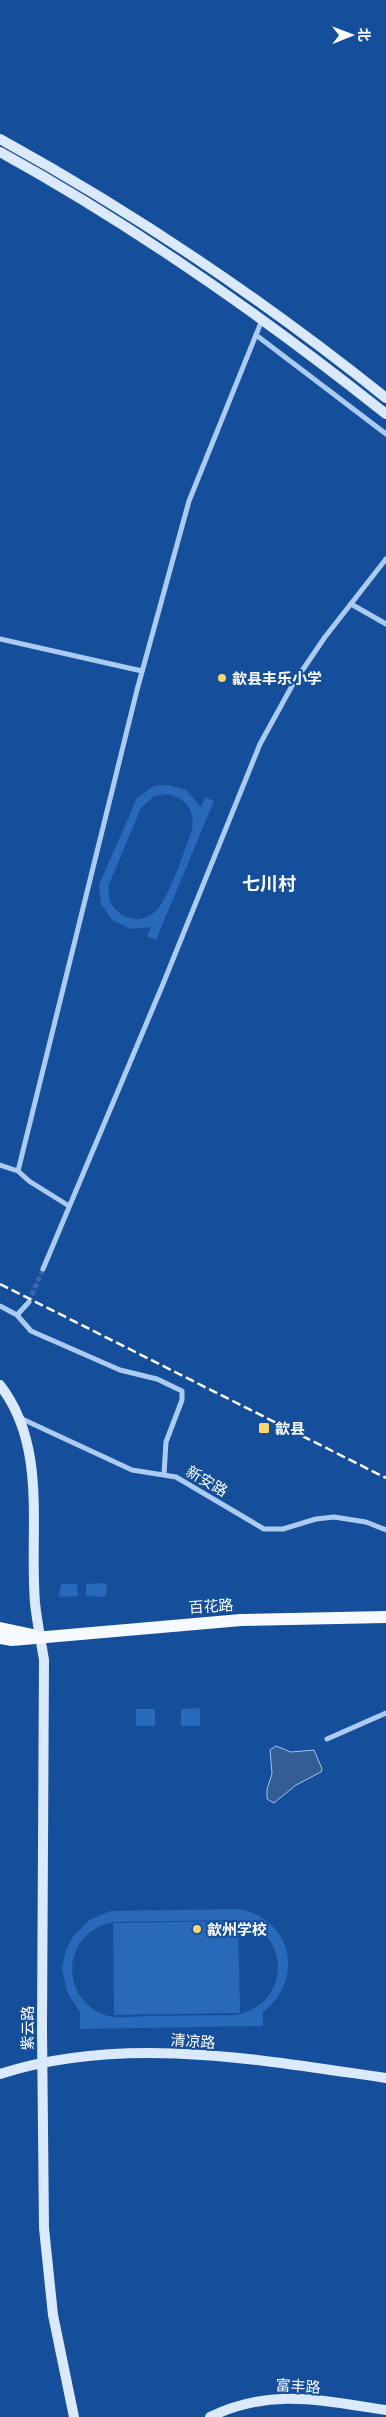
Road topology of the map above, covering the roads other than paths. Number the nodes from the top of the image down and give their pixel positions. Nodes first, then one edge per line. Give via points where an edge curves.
1 (0, 139) edge
2 (0, 152) edge
3 (263, 320) junction
4 (256, 335) junction
5 (386, 398) edge
6 (386, 414) edge
7 (386, 434) edge
8 (386, 559) edge
9 (351, 604) junction
10 (386, 624) edge
11 (0, 639) edge
12 (142, 671) junction
13 (0, 1164) edge
14 (18, 1172) junction
15 (69, 1206) junction
16 (43, 1269) tunnel mouth
17 (29, 1302) tunnel mouth
18 (0, 1306) edge
19 (17, 1315) junction
20 (0, 1385) edge
21 (19, 1418) junction
22 (164, 1474) junction
23 (386, 1530) edge
24 (386, 1617) edge
25 (0, 1628) edge
26 (40, 1637) junction
27 (0, 1638) edge
28 (386, 1714) edge
29 (327, 1740) dead end
30 (43, 2062) junction
31 (0, 2074) edge
32 (386, 2078) edge
33 (386, 2410) edge
34 (74, 2417) edge
35 (210, 2417) edge

1 - 5 street via 76,182 187,253 268,308
2 - 3 street via 125,227
3 - 4 street
3 - 6 street
4 - 7 street
4 - 12 street via 188,501
8 - 9 street
9 - 10 street
9 - 15 street via 293,684 260,744 164,984
11 - 12 street
12 - 14 street
13 - 14 street
14 - 15 street
15 - 16 street
17 - 19 street
18 - 19 street
19 - 22 street via 31,1331 120,1370 157,1379 182,1391 182,1400 166,1442
20 - 21 street, 紫云路
21 - 22 street, 新安路 via 132,1470 143,1474
21 - 26 street, 紫云路 via 32,1467 35,1603
22 - 23 street, 新安路 via 182,1480 264,1529 283,1529 334,1517 366,1522
24 - 26 main road, 百花路 via 241,1620
25 - 26 main road, 百花路
26 - 27 main road, 百花路
26 - 30 street, 紫云路 via 44,1660
28 - 29 street
30 - 31 street, 清凉路
30 - 32 street, 清凉路 via 96,2054 143,2053 281,2064
30 - 34 street, 紫云路 via 46,2256 56,2330
33 - 35 street, 富丰路 via 286,2398 247,2403

